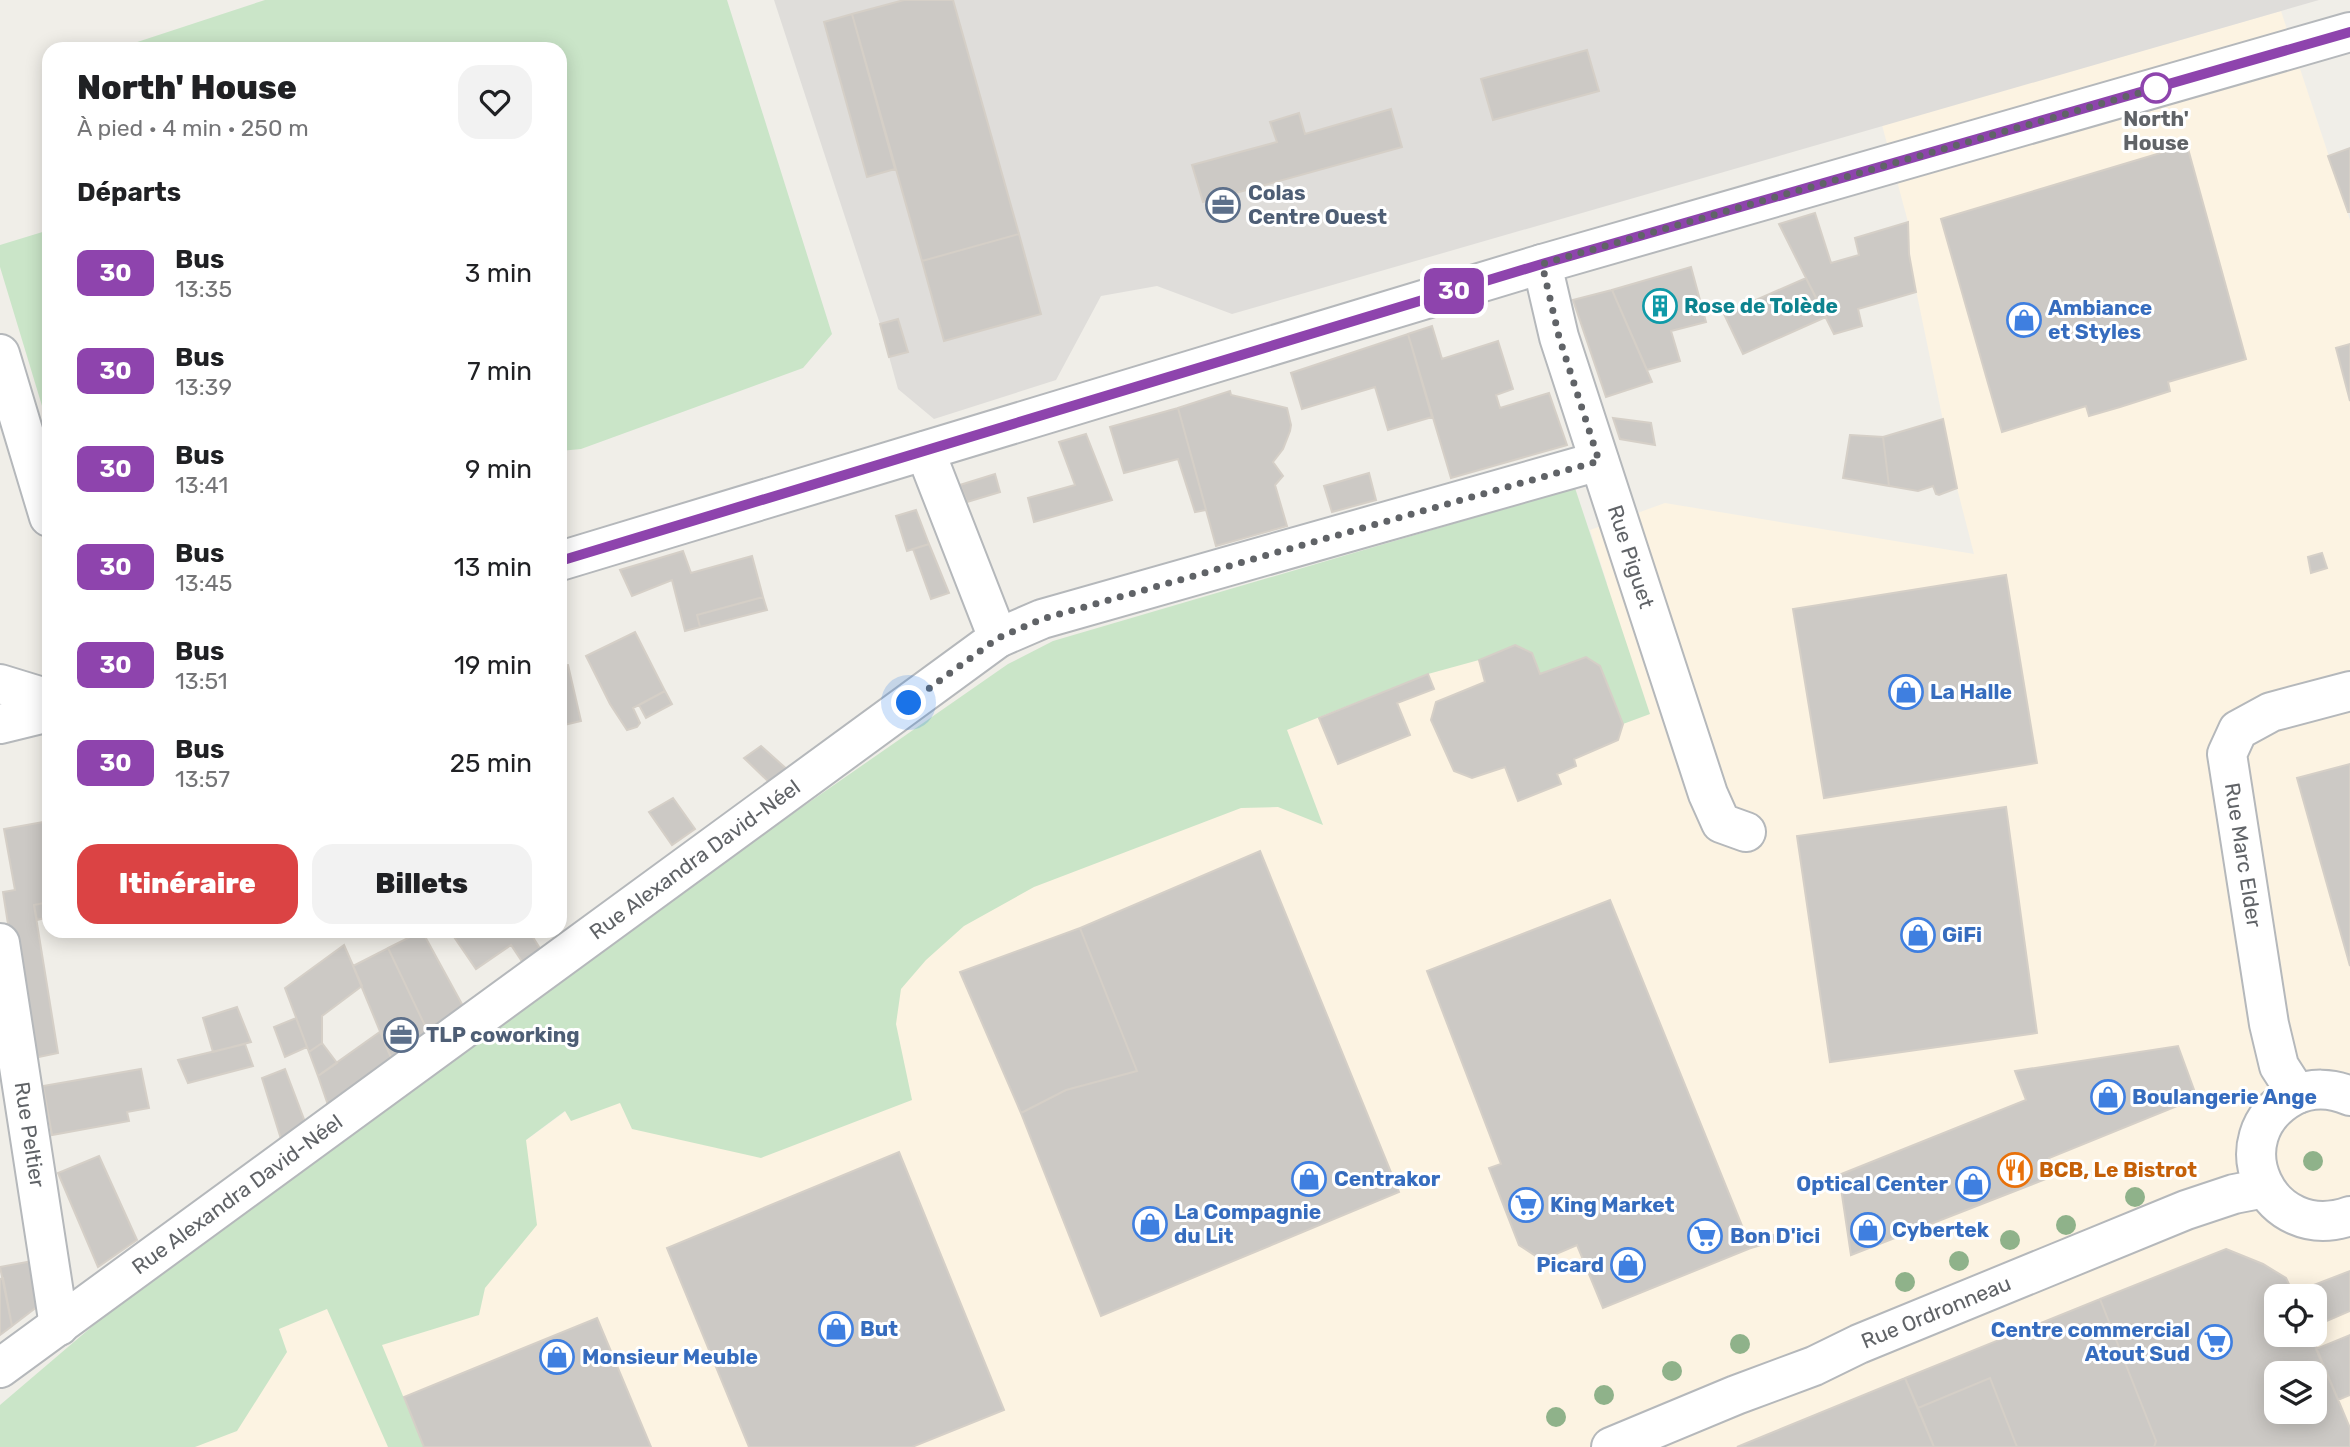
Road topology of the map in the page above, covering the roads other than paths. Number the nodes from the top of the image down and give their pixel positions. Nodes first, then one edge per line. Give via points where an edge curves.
1 (2350, 32) edge
2 (1542, 264) junction
3 (0, 354) edge
4 (925, 451) junction
5 (1599, 461) junction
6 (42, 494) edge
7 (567, 559) edge
8 (998, 638) junction
9 (0, 684) edge
10 (2350, 691) edge
11 (42, 697) edge
12 (42, 714) edge
13 (0, 724) edge
14 (1746, 832) dead end
15 (0, 943) edge
16 (2297, 1094) junction
17 (2350, 1096) edge
18 (2265, 1188) junction
19 (2350, 1216) edge
20 (59, 1326) junction
21 (0, 1368) edge
22 (1611, 1447) edge

1 - 2 street
2 - 4 street
2 - 5 street, Rue Piguet via 1559,337
3 - 6 street
4 - 7 street
4 - 8 street
5 - 8 street, Rue Alexandra David-Néel via 1042,619
5 - 14 street, Rue Piguet via 1708,794 1721,823
8 - 20 street, Rue Alexandra David-Néel
9 - 11 street
10 - 16 street, Rue Marc Elder via 2271,712 2238,730 2227,754 2269,1024 2279,1066
12 - 13 street
15 - 20 street, Rue Peltier
16 - 17 street via 2328,1089
16 - 18 street via 2271,1113 2257,1141 2257,1166
18 - 19 street via 2294,1216 2322,1221
18 - 22 street, Rue Ordronneau via 2186,1210
20 - 21 street, Rue Alexandra David-Néel

